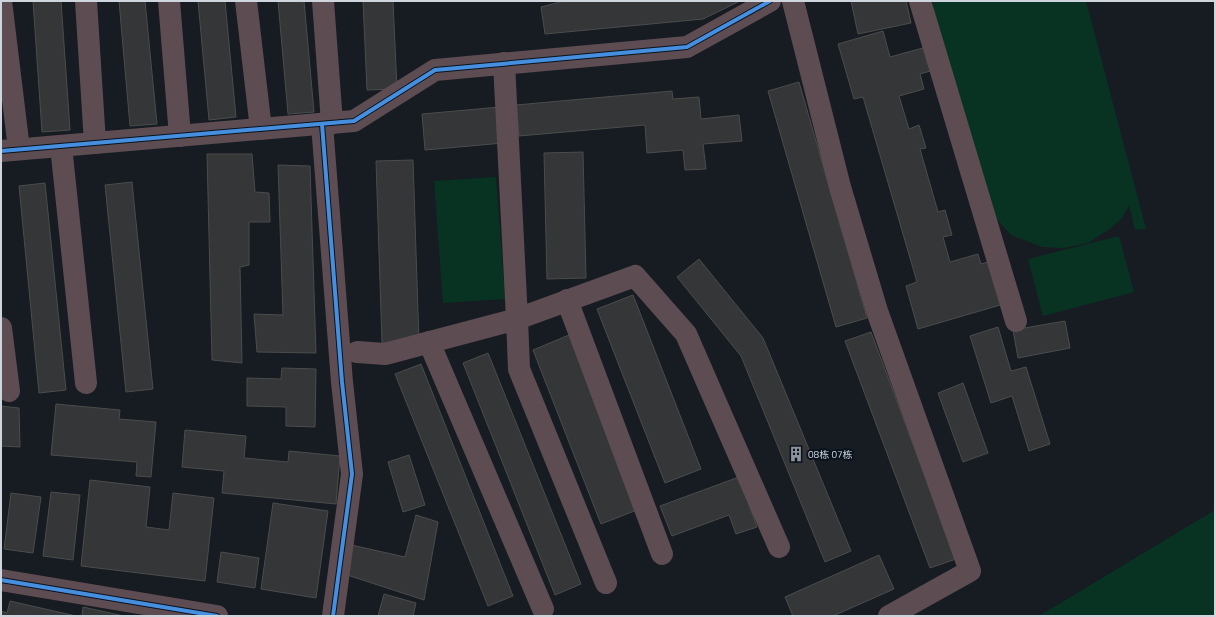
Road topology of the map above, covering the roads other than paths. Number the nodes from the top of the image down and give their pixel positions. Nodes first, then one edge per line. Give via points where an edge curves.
1 (1, 1) edge
2 (86, 1) edge
3 (169, 1) edge
4 (246, 1) edge
5 (323, 1) edge
6 (770, 1) edge
7 (793, 1) edge
8 (920, 1) edge
9 (504, 63) junction
10 (327, 124) junction
11 (261, 129) junction
12 (180, 136) junction
13 (96, 143) junction
14 (61, 146) junction
15 (10, 150) edge
16 (567, 300) junction
17 (517, 318) junction
18 (1016, 321) dead end
19 (1, 328) edge
20 (429, 342) junction
21 (357, 352) dead end
22 (86, 384) dead end
23 (10, 391) dead end
24 (779, 547) dead end
25 (662, 554) dead end
26 (1, 580) edge
27 (606, 583) dead end
28 (543, 609) dead end
29 (217, 616) edge
30 (333, 616) edge
31 (889, 616) edge

1 - 15 street
2 - 13 street
3 - 12 street
4 - 11 street
5 - 10 street
6 - 9 street via 687,46
7 - 31 street via 840,187 877,311 970,571
8 - 18 street
9 - 10 street via 435,70 354,121
9 - 17 street
10 - 11 street
10 - 30 street via 342,382 352,474
11 - 12 street
12 - 13 street
13 - 14 street
14 - 15 street
14 - 22 street
16 - 17 street
16 - 24 street via 635,276 681,328 686,334
16 - 25 street
17 - 20 street
17 - 27 street via 519,369
19 - 23 street
20 - 21 street via 385,354
20 - 28 street
26 - 29 street

